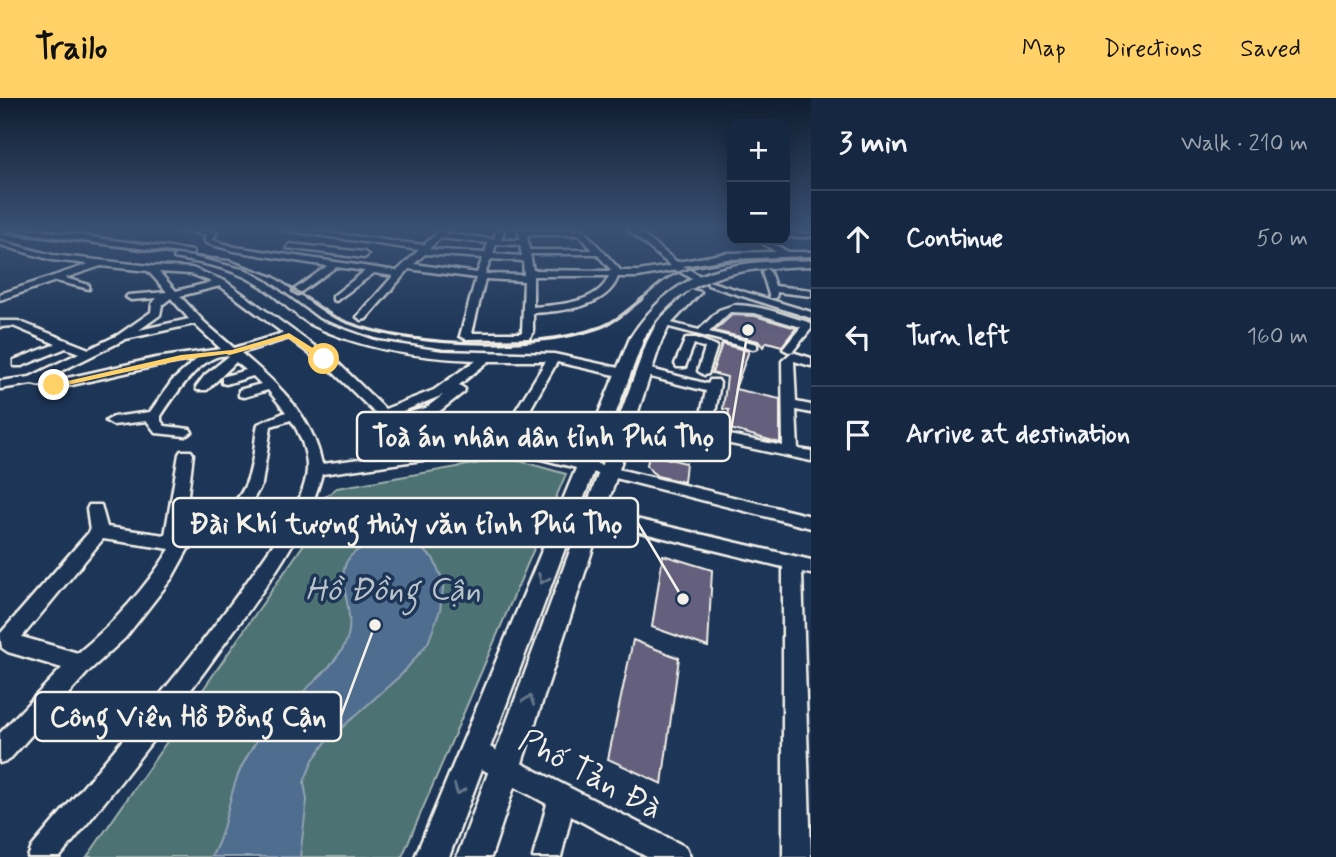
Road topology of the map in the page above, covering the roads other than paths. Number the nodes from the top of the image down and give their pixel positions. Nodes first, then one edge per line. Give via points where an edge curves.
1 (95, 265) edge
2 (121, 265) edge
3 (224, 265) edge
4 (333, 265) edge
5 (343, 265) edge
6 (407, 265) edge
7 (410, 265) edge
8 (450, 265) edge
9 (484, 265) edge
10 (528, 265) edge
11 (610, 265) edge
12 (788, 265) edge
13 (810, 265) edge
14 (677, 266) joint
15 (351, 267) joint
16 (151, 269) junction
17 (372, 270) junction
18 (447, 270) junction
19 (400, 274) junction
20 (616, 274) junction
21 (480, 276) junction
22 (529, 276) junction
23 (59, 279) junction
24 (768, 280) junction
25 (704, 281) junction
26 (222, 283) junction
27 (86, 287) dead end
28 (253, 290) junction
29 (298, 291) dead end
30 (811, 293) edge
31 (170, 295) junction
32 (0, 297) edge
33 (131, 298) dead end
34 (336, 298) dead end
35 (777, 305) junction
36 (527, 311) junction
37 (811, 315) edge
38 (362, 317) dead end
39 (196, 320) junction
40 (1, 323) edge
41 (505, 327) dead end
42 (527, 328) junction
43 (286, 333) junction
44 (702, 333) junction
45 (653, 334) junction
46 (121, 337) junction
47 (690, 340) junction
48 (66, 344) junction
49 (753, 346) dead end
50 (789, 349) dead end
51 (230, 352) junction
52 (89, 353) junction
53 (211, 353) junction
54 (486, 357) junction
55 (554, 358) junction
56 (811, 362) edge
57 (19, 363) dead end
58 (681, 364) dead end
59 (704, 371) dead end
60 (254, 372) junction
61 (634, 372) junction
62 (33, 380) junction
63 (226, 380) dead end
64 (0, 385) edge
65 (270, 385) junction
66 (202, 387) dead end
67 (244, 393) dead end
68 (789, 404) junction
69 (811, 409) edge
70 (295, 414) junction
71 (708, 414) dead end
72 (155, 416) junction
73 (384, 418) junction
74 (627, 418) junction
75 (113, 421) dead end
76 (185, 432) dead end
77 (502, 445) junction
78 (791, 452) junction
79 (186, 454) dead end
80 (811, 456) edge
81 (399, 459) junction
82 (587, 466) junction
83 (315, 470) junction
84 (608, 471) junction
85 (95, 509) dead end
86 (593, 514) junction
87 (811, 522) edge
88 (99, 532) junction
89 (177, 543) junction
90 (802, 564) edge
91 (81, 664) junction
92 (0, 751) edge
93 (474, 751) junction
94 (505, 768) junction
95 (562, 798) junction
96 (42, 857) edge
97 (432, 857) edge
98 (474, 857) edge
99 (547, 857) edge
100 (676, 857) edge
101 (797, 857) edge

1 - 23 street
2 - 16 street
3 - 28 street
4 - 29 street
5 - 15 street
6 - 19 street
7 - 18 street
8 - 18 street
9 - 21 street
10 - 22 street
11 - 20 street
12 - 25 main road via 756,266
13 - 24 main road
14 - 20 street
14 - 25 street
15 - 17 street
16 - 26 street via 192,271
16 - 31 street
17 - 19 street
17 - 34 street
18 - 21 street
19 - 38 street
20 - 22 street
20 - 36 street via 606,288 582,302
21 - 22 street
21 - 42 street via 466,337 525,336
22 - 36 street
23 - 27 street
23 - 32 street
24 - 25 main road
24 - 30 street
24 - 35 street
25 - 35 street
25 - 45 main road
25 - 45 main road via 664,301 647,320
26 - 28 street
26 - 31 street
28 - 43 street
28 - 54 street via 340,333 421,352
31 - 33 street
31 - 39 street
31 - 46 street via 159,300 156,313
35 - 37 street
36 - 42 street
39 - 46 street
39 - 51 street
40 - 48 street via 14,323
41 - 42 street
43 - 51 street
43 - 73 street via 335,368
44 - 45 street
44 - 49 street
44 - 50 street via 725,311 747,309 808,326
45 - 47 street
45 - 61 main road
46 - 52 street
47 - 58 street
47 - 59 street via 711,346
48 - 52 street
48 - 57 street
51 - 53 street
51 - 60 street
51 - 66 street
52 - 62 street
53 - 62 street via 54,385
53 - 72 street via 176,384
54 - 55 street
54 - 73 street via 436,409
55 - 61 street
55 - 77 street
56 - 68 street via 792,356 788,361
60 - 63 street
60 - 65 street
61 - 71 street via 713,386
61 - 74 main road
61 - 82 main road
62 - 64 street
65 - 67 street
65 - 70 street
68 - 69 street
68 - 78 street
70 - 83 street
70 - 89 street via 265,424 257,477 246,505 226,521
72 - 75 street
72 - 76 street via 161,430
73 - 81 street
74 - 78 street
74 - 84 main road
77 - 81 street
77 - 82 street
78 - 80 street
79 - 89 street
81 - 83 street
82 - 84 street
82 -> 93 main road
83 - 96 street via 302,514 248,593
84 - 86 main road
84 - 87 street
85 - 88 street
86 - 90 street
94 -> 86 main road
88 - 89 street
88 - 91 street via 9,637 16,645
89 - 91 street via 165,573 139,608
90 - 101 street
91 - 92 street
93 - 94 street, Phố Tản Đà
93 -> 97 main road
94 - 95 street, Phố Tản Đà
94 - 98 main road
95 - 99 street
95 - 100 street, Phố Tản Đà

